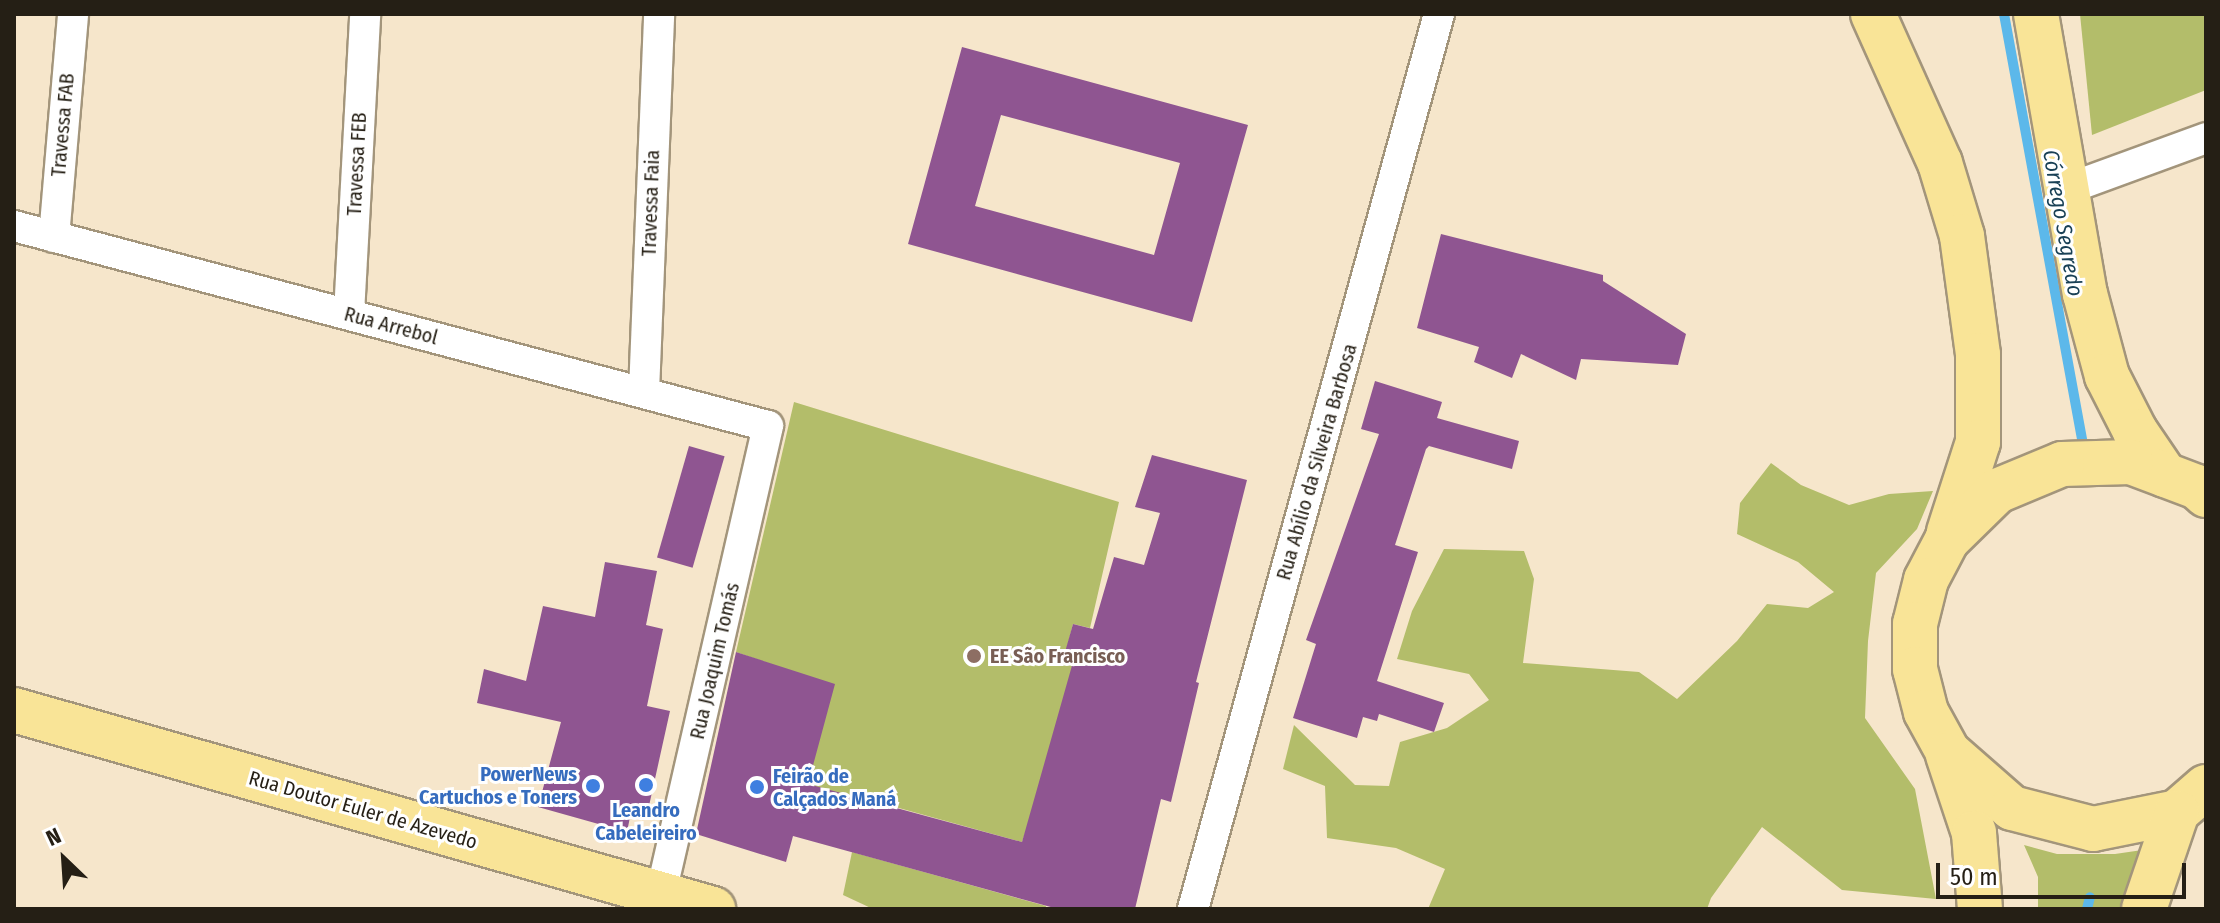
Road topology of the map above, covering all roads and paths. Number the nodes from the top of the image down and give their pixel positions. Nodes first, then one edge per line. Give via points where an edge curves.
1 (73, 14) edge
2 (365, 14) edge
3 (659, 14) edge
4 (1439, 14) edge
5 (1873, 14) edge
6 (2036, 14) edge
7 (2206, 138) edge
8 (2067, 189) junction
9 (14, 226) edge
10 (54, 237) junction
11 (349, 314) junction
12 (644, 392) junction
13 (768, 426) joint
14 (2165, 475) junction
15 (2206, 495) edge
16 (1947, 540) junction
17 (14, 710) edge
18 (1948, 752) junction
19 (2192, 800) edge
20 (661, 895) junction
21 (713, 909) edge
22 (1193, 909) edge
23 (1980, 909) edge
24 (2144, 909) edge

1 - 10 street, Travessa FAB
2 - 11 street, Travessa FEB
3 - 12 street, Travessa Faia
4 - 22 street, Rua Abílio da Silveira Barbosa
5 - 16 main road via 1940,163 1962,236 1978,355 1978,442
6 - 8 main road
7 - 8 street
8 - 14 main road via 2085,294 2107,376
9 - 10 street, Rua Arrebol
10 - 11 street, Rua Arrebol
11 - 12 street, Rua Arrebol
12 - 13 street, Rua Arrebol
13 - 20 street, Rua Joaquim Tomás
14 - 15 main road
14 - 16 main road via 2131,462 2062,464 1997,491
16 - 18 main road via 1926,580 1915,669 1926,712
17 - 20 main road, Rua Doutor Euler de Azevedo
18 - 19 main road via 2012,808 2093,829
18 - 23 main road via 1974,833
19 - 24 main road
20 - 21 main road, Rua Doutor Euler de Azevedo

